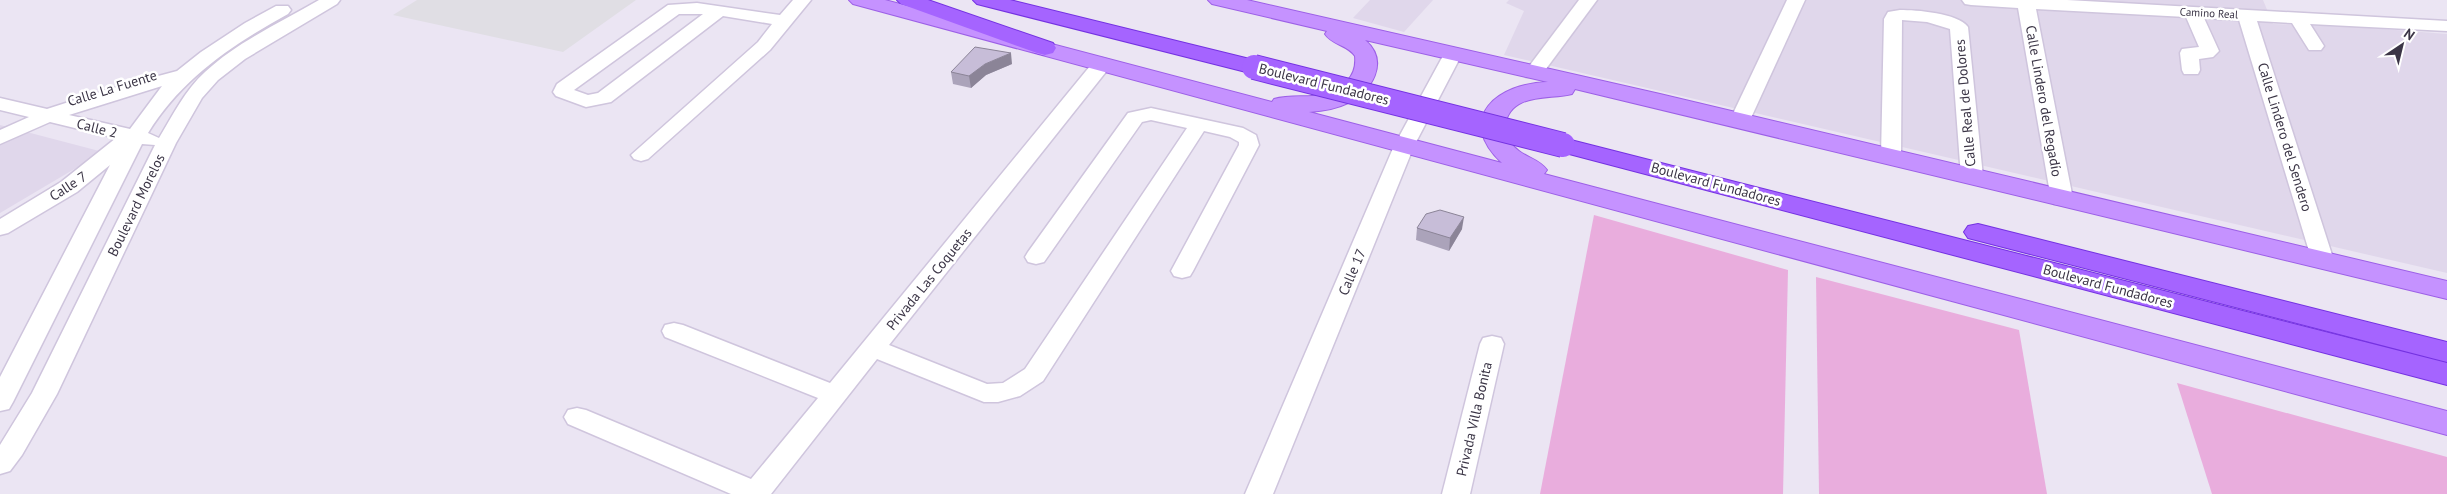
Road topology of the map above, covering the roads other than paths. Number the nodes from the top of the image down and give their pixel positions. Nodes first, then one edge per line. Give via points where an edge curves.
1 (301, 0) edge
2 (331, 0) edge
3 (802, 0) edge
4 (860, 0) edge
5 (908, 0) edge
6 (984, 0) edge
7 (1056, 0) edge
8 (1588, 0) edge
9 (1796, 0) edge
10 (1971, 0) edge
11 (1223, 1) edge
12 (2034, 3) edge
13 (685, 4) edge
14 (2110, 4) edge
15 (718, 11) junction
16 (2193, 12) junction
17 (2246, 14) junction
18 (1291, 16) junction
19 (2297, 17) junction
20 (784, 21) junction
21 (2447, 26) edge
22 (2315, 46) dead end
23 (1050, 50) junction
24 (1453, 54) junction
25 (1094, 62) junction
26 (191, 69) junction
27 (2191, 70) dead end
28 (1533, 73) junction
29 (1204, 92) junction
30 (1660, 101) junction
31 (0, 104) edge
32 (41, 117) junction
33 (1740, 120) junction
34 (1199, 124) junction
35 (1563, 136) junction
36 (133, 137) junction
37 (0, 138) edge
38 (166, 143) junction
39 (1404, 146) junction
40 (641, 155) dead end
41 (1891, 156) junction
42 (1972, 177) junction
43 (2062, 199) junction
44 (1641, 208) junction
45 (0, 228) edge
46 (1036, 258) dead end
47 (2323, 260) junction
48 (1182, 271) dead end
49 (2447, 290) edge
50 (674, 331) dead end
51 (1492, 344) dead end
52 (873, 348) junction
53 (2447, 352) edge
54 (2447, 374) edge
55 (835, 395) junction
56 (0, 402) edge
57 (577, 417) dead end
58 (2447, 423) edge
59 (0, 464) edge
60 (755, 493) edge
61 (1259, 494) edge
62 (1456, 494) edge

1 - 26 street via 234,38
2 - 38 street, Boulevard Morelos via 269,36 211,76 194,96
3 - 20 street
4 - 23 main road
5 - 23 highway
6 - 35 highway, Boulevard Fundadores, bridge via 1092,28
7 - 35 highway, Boulevard Fundadores
8 - 28 street
9 - 33 street
10 - 12 street, Camino Real
11 - 18 main road
12 - 14 street, Camino Real
12 - 43 street, Calle Lindero del Regadío
13 - 15 street
13 - 15 street via 662,16 562,92 586,101 604,98
14 - 16 street, Camino Real
15 - 20 street
16 - 17 street, Camino Real
16 - 27 street via 2210,50 2189,53
17 - 19 street, Camino Real
17 - 47 street, Calle Lindero del Sendero
18 - 24 main road
18 - 29 main road via 1354,41 1365,52 1367,70 1357,85 1342,97 1288,105
19 - 21 street, Camino Real
19 - 22 street
20 - 40 street via 764,46
23 - 25 main road
24 - 28 main road
24 - 39 street, Calle 17
25 - 29 main road
25 - 52 street, Privada Las Coquetas
26 - 32 street, Calle La Fuente
26 - 36 street via 155,107
28 - 30 main road
29 - 39 main road
30 - 33 main road
30 - 44 main road via 1584,91 1534,89 1502,104 1490,131 1496,144 1508,156 1532,169
31 - 32 street, Calle 2
32 - 36 street, Calle 2
32 - 37 street, Calle La Fuente
33 - 41 main road
34 - 46 street via 1151,114 1135,117
34 - 48 street via 1245,135 1250,145
34 - 52 street via 1034,375 1024,385 998,394 984,393
35 - 53 highway, Boulevard Fundadores
35 - 54 highway, Boulevard Fundadores
36 - 38 street, Calle 2
36 - 45 street, Calle 7 via 89,172
36 - 56 street
38 - 59 street, Boulevard Morelos via 44,394
39 - 44 main road
39 - 61 street, Calle 17
41 - 42 main road
41 - 42 street, Calle Real de Dolores via 1894,16 1903,14 1945,20 1959,28
42 - 43 main road
43 - 47 main road
44 - 58 main road
47 - 49 main road
50 - 55 street
51 - 62 street, Privada Villa Bonita
52 - 55 street, Privada Las Coquetas
55 - 60 street, Privada Las Coquetas
57 - 60 street

